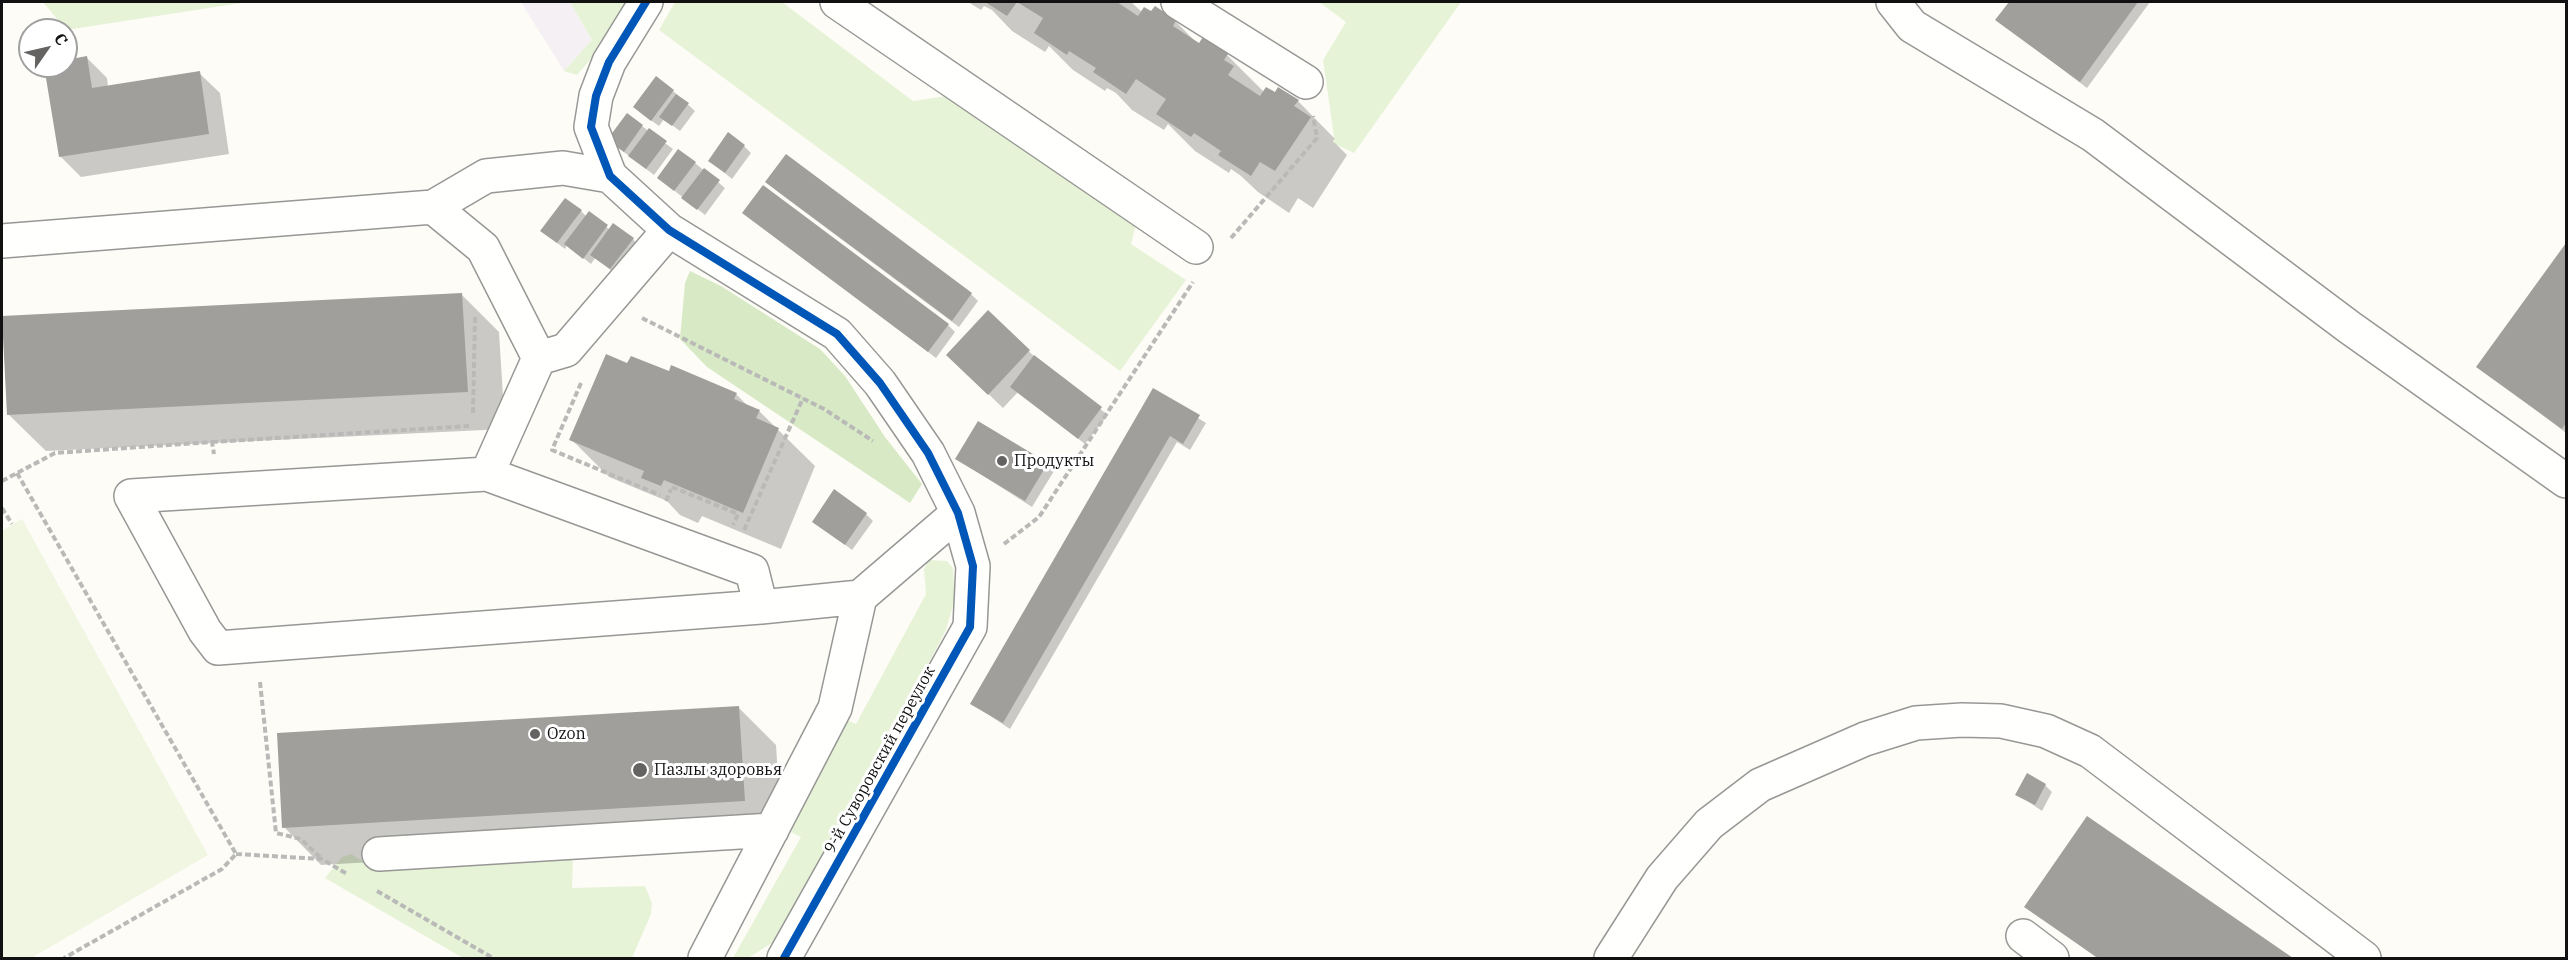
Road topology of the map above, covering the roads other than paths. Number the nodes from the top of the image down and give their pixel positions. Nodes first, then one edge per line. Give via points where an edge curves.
1 (646, 2) edge
2 (837, 2) edge
3 (1178, 2) edge
4 (1893, 2) edge
5 (1306, 82) road end
6 (610, 176) junction
7 (433, 207) junction
8 (669, 230) junction
9 (2, 241) edge
10 (1196, 247) dead end
11 (539, 358) junction
12 (487, 474) junction
13 (2566, 481) edge
14 (958, 513) junction
15 (860, 597) junction
16 (761, 607) junction
17 (772, 830) junction
18 (379, 854) dead end
19 (2023, 936) dead end
20 (705, 958) edge
21 (784, 958) edge
22 (1611, 958) edge
23 (2052, 958) edge
24 (2364, 958) edge

1 - 6 street via 609,62 596,96 591,127
2 - 10 street
3 - 5 street
4 - 13 street via 1912,26 2093,135 2349,327
6 - 7 street via 563,168 486,176
6 - 8 street, 9-й Суворовский переулок
7 - 9 street
7 - 11 street via 483,248
8 - 11 street via 566,350
8 - 14 street, 9-й Суворовский переулок via 837,334 880,383 928,453
11 - 12 street
12 - 16 street via 752,571
12 - 16 street via 131,495 218,648
14 - 15 street
14 - 21 street, 9-й Суворовский переулок via 973,566 970,627
15 - 16 street
15 - 17 street via 835,708
17 - 18 street
17 - 20 street
19 - 23 street
22 - 24 street via 1662,878 1710,824 1760,784 1865,739 1916,723 1962,720 2001,721 2046,731 2090,751

